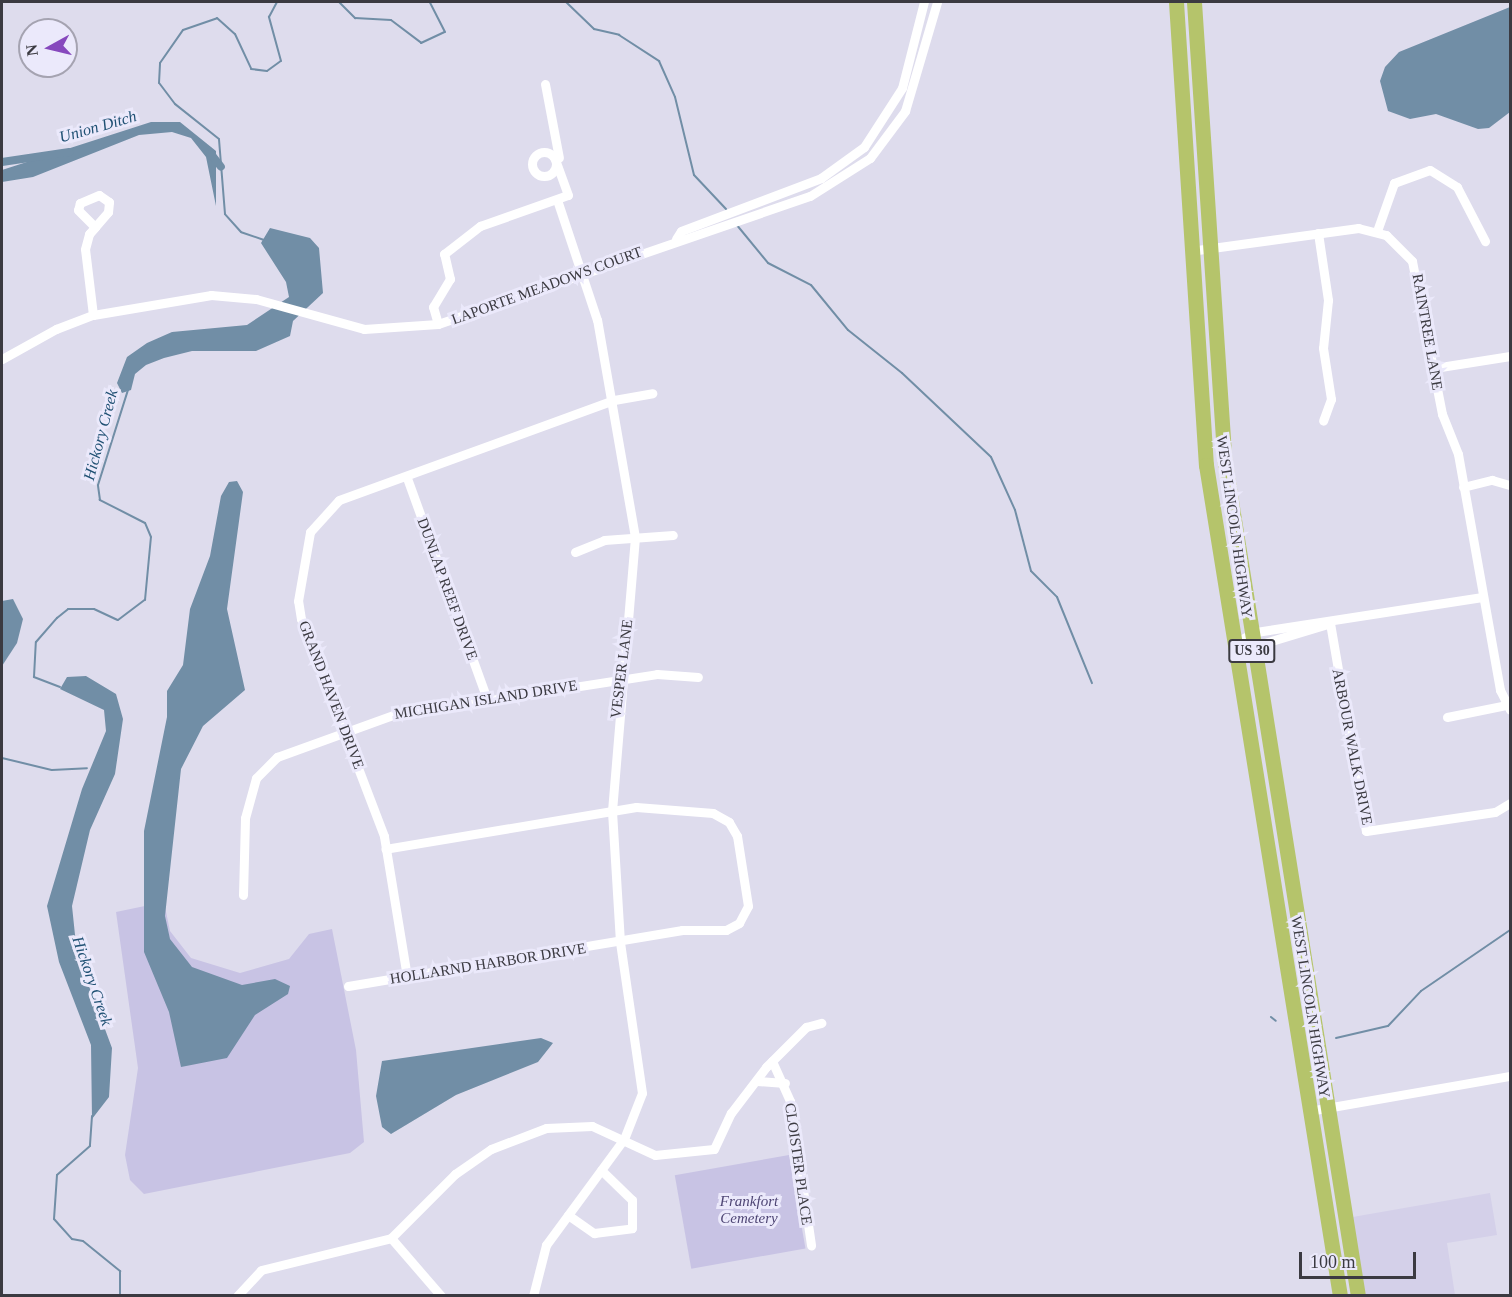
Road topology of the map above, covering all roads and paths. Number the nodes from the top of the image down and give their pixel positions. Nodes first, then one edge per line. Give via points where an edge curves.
1 (924, 2) edge
2 (937, 2) edge
3 (1176, 2) edge
4 (1194, 2) edge
5 (545, 84) dead end
6 (558, 203) junction
7 (95, 227) dead end
8 (1377, 231) junction
9 (1318, 233) junction
10 (676, 239) junction
11 (1485, 241) dead end
12 (1208, 249) junction
13 (1190, 251) junction
14 (580, 275) junction
15 (93, 315) junction
16 (438, 324) junction
17 (1510, 356) edge
18 (2, 359) edge
19 (1434, 368) junction
20 (652, 393) dead end
21 (614, 400) junction
22 (1323, 421) dead end
23 (407, 478) junction
24 (1510, 485) edge
25 (1463, 487) junction
26 (672, 535) dead end
27 (635, 537) junction
28 (575, 552) dead end
29 (1482, 597) junction
30 (1330, 623) junction
31 (1250, 640) junction
32 (1232, 644) junction
33 (698, 677) dead end
34 (619, 679) junction
35 (487, 699) junction
36 (1508, 707) edge
37 (1447, 717) dead end
38 (350, 728) junction
39 (1510, 803) edge
40 (612, 811) junction
41 (386, 849) junction
42 (243, 895) dead end
43 (624, 942) junction
44 (406, 977) junction
45 (348, 986) dead end
46 (821, 1023) dead end
47 (772, 1061) junction
48 (1510, 1076) edge
49 (758, 1080) junction
50 (785, 1083) junction
51 (1327, 1107) junction
52 (1309, 1111) junction
53 (624, 1139) junction
54 (601, 1170) junction
55 (568, 1215) junction
56 (391, 1238) junction
57 (811, 1245) dead end
58 (237, 1296) edge
59 (441, 1296) edge
60 (533, 1296) edge
61 (1340, 1296) edge
62 (1358, 1296) edge

1 - 10 street, LAPORTE MEADOWS COURT via 902,88 864,147 821,178 681,231
2 - 10 street, LAPORTE MEADOWS COURT via 905,111 870,158 810,196 684,242
3 - 13 main road, WEST LINCOLN HIGHWAY / US 30
4 - 12 main road, WEST LINCOLN HIGHWAY / US 30
5 - 6 street via 557,158 568,195
6 - 14 street, VESPER LANE
6 - 16 street via 480,226 444,254 450,279 433,307
7 - 15 street via 85,249
8 - 9 street
8 - 11 street via 1394,183 1430,170 1457,187
8 - 19 street, RAINTREE LANE via 1402,247 1416,268
9 - 12 street
9 - 22 street via 1328,300 1323,348 1330,399
10 - 14 street, LAPORTE MEADOWS COURT
12 - 13 street
12 - 31 main road, WEST LINCOLN HIGHWAY / US 30 via 1225,463
13 - 32 main road, WEST LINCOLN HIGHWAY / US 30 via 1206,465
14 - 16 street, LAPORTE MEADOWS COURT
14 - 21 street, VESPER LANE
15 - 16 street, LAPORTE MEADOWS COURT via 211,295 256,299 364,329
15 - 18 street, LAPORTE MEADOWS COURT via 56,328
17 - 19 street
19 - 25 street, RAINTREE LANE
20 - 21 street, GRAND HAVEN DRIVE
21 - 23 street, GRAND HAVEN DRIVE
21 - 27 street, VESPER LANE
23 - 35 street, DUNLAP REEF DRIVE
23 - 38 street, GRAND HAVEN DRIVE via 339,500 310,532 298,601 301,619
24 - 25 street via 1492,480
25 - 29 street, RAINTREE LANE
26 - 27 street
27 - 28 street via 604,540
27 - 34 street, VESPER LANE via 633,594
29 - 30 street
29 - 36 street, RAINTREE LANE
30 - 31 street
30 - 39 street, ARBOUR WALK DRIVE via 1366,831 1495,812
31 - 32 street
31 - 51 main road, WEST LINCOLN HIGHWAY / US 30
32 - 52 main road, WEST LINCOLN HIGHWAY / US 30
33 - 34 street, MICHIGAN ISLAND DRIVE via 657,674
34 - 35 street, MICHIGAN ISLAND DRIVE
34 - 40 street, VESPER LANE
35 - 38 street, MICHIGAN ISLAND DRIVE
36 - 37 street
38 - 41 street, GRAND HAVEN DRIVE
38 - 42 street, MICHIGAN ISLAND DRIVE via 277,757 256,778 245,818
40 - 41 street
40 - 43 street, VESPER LANE
40 - 43 street, HOLLARND HARBOR DRIVE via 648,807 724,818 737,836 748,898 742,919 726,930 682,930
41 - 44 street, GRAND HAVEN DRIVE
43 - 44 street, HOLLARND HARBOR DRIVE
43 - 53 street, VESPER LANE via 642,1093
44 - 45 street, HOLLARND HARBOR DRIVE
46 - 47 street via 806,1027
47 - 49 street
47 - 50 street, CLOISTER PLACE
48 - 51 street
49 - 50 street, CLOISTER PLACE
49 - 53 street via 732,1113 714,1149 669,1156
50 - 57 street, CLOISTER PLACE
51 - 52 street
51 - 62 main road, WEST LINCOLN HIGHWAY / US 30
52 - 61 main road, WEST LINCOLN HIGHWAY / US 30
53 - 54 street, VESPER LANE
53 - 56 street via 583,1126 546,1128 515,1139 455,1174
54 - 55 street, VESPER LANE
54 - 55 street via 632,1200 632,1228 594,1233
55 - 60 street, VESPER LANE via 546,1245
56 - 58 street via 261,1270
56 - 59 street

